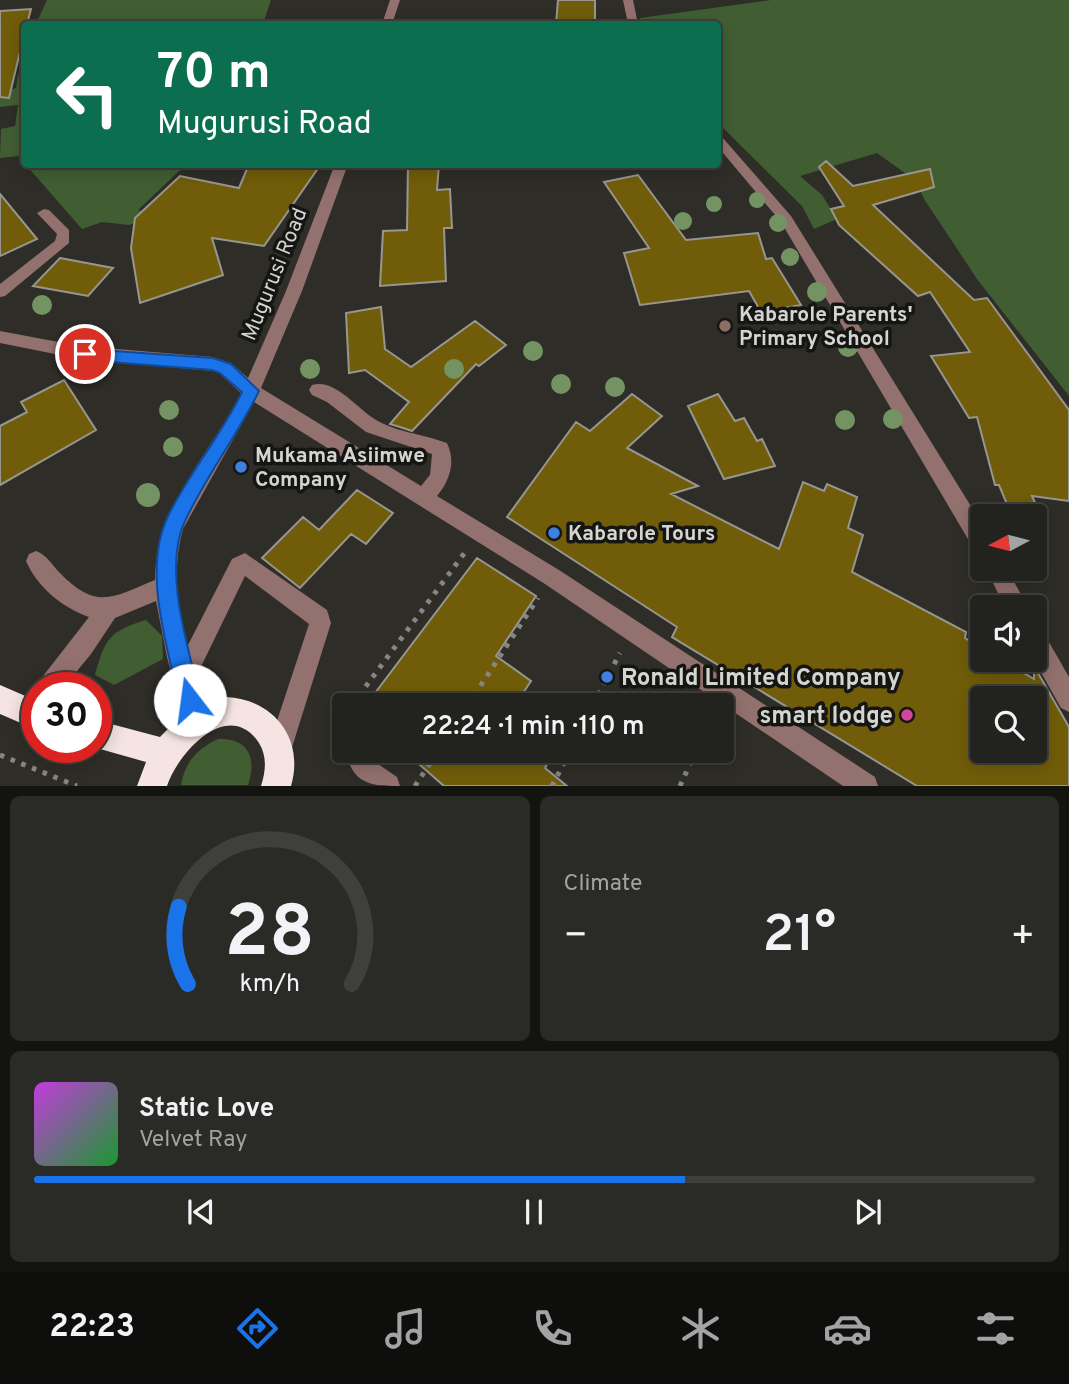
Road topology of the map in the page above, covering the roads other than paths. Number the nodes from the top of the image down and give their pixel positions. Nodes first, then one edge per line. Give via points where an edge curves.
1 (395, 0) edge
2 (628, 0) edge
3 (388, 21) edge
4 (632, 21) edge
5 (721, 143) edge
6 (341, 168) edge
7 (44, 213) dead end
8 (0, 292) edge
9 (0, 337) edge
10 (318, 390) dead end
11 (251, 391) junction
12 (422, 497) junction
13 (970, 523) edge
14 (36, 561) dead end
15 (167, 586) junction
16 (107, 610) junction
17 (1047, 661) edge
18 (61, 672) edge
19 (184, 677) junction
20 (0, 699) edge
21 (1069, 700) edge
22 (21, 706) edge
23 (196, 722) junction
24 (112, 738) edge
25 (279, 751) junction
26 (164, 753) junction
27 (362, 765) dead end
28 (152, 786) edge
29 (276, 786) edge
30 (388, 786) edge
31 (866, 786) edge

1 - 3 street
2 - 4 street
5 - 13 street via 786,219
6 - 11 street, Mugurusi Road
7 - 8 street via 64,233 62,243
9 - 11 street via 105,357 213,364 225,368
10 - 12 street via 338,398 382,432 440,449 442,472 433,489
11 - 12 street
11 - 15 street, Mugurusi Road via 175,520 168,545
12 - 31 street via 552,577
14 - 16 street via 73,599 89,608
15 - 16 street
15 - 19 street, Mugurusi Road
16 - 18 street
17 - 21 street
19 - 23 street, Mugurusi Road
19 - 25 street via 239,566 245,563 319,618
20 - 22 highway
23 - 25 highway via 217,713 238,711 257,716 271,731
23 - 26 highway
24 - 26 highway
25 - 29 highway
26 - 28 highway
27 - 30 street

